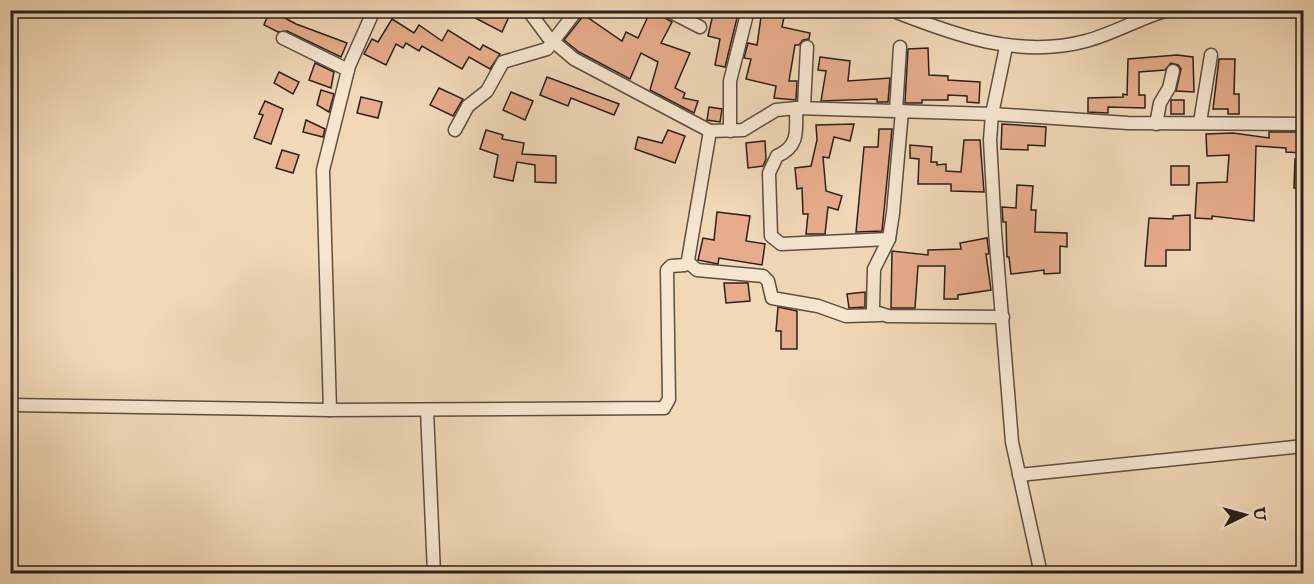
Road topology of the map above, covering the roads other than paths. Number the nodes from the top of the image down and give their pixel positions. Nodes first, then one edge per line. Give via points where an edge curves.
1 (374, 10) edge
2 (528, 10) edge
3 (577, 10) edge
4 (667, 10) edge
5 (748, 10) edge
6 (891, 10) edge
7 (1168, 10) edge
8 (700, 27) dead end
9 (282, 38) dead end
10 (553, 43) junction
11 (1006, 46) junction
12 (807, 47) dead end
13 (900, 47) dead end
14 (1211, 55) dead end
15 (348, 70) junction
16 (1173, 71) dead end
17 (800, 107) junction
18 (899, 111) junction
19 (992, 114) junction
20 (1200, 122) junction
21 (1156, 124) junction
22 (1304, 124) edge
23 (455, 130) dead end
24 (710, 131) junction
25 (730, 131) junction
26 (889, 239) junction
27 (688, 262) junction
28 (880, 315) junction
29 (1003, 317) junction
30 (10, 405) edge
31 (330, 410) junction
32 (427, 410) junction
33 (1304, 446) edge
34 (1019, 476) junction
35 (434, 573) edge
36 (1041, 573) edge

1 - 15 street
2 - 10 street
3 - 10 street
4 - 8 street
5 - 25 street via 730,81
6 - 11 street
7 - 11 street via 1086,40 1044,49
9 - 15 street
10 - 23 street via 539,52 503,62 487,91 468,106
10 - 24 street via 598,74
11 - 19 street
12 - 17 street
13 - 18 street
14 - 20 street
15 - 31 street via 322,183
16 - 21 street
17 - 18 street
17 - 25 street via 776,110 749,127
17 - 26 street via 793,144 777,156 769,172 771,236 781,243 799,244
18 - 19 street
18 - 26 street
19 - 21 street
19 - 29 street via 990,140
20 - 21 street
20 - 22 street
24 - 25 street
24 - 27 street
26 - 28 street via 872,280 872,305
27 - 28 street via 697,270 763,276 772,298 818,306 846,316
27 - 32 street via 667,270 669,399 664,408
28 - 29 street
29 - 34 street via 1012,442
30 - 31 street
31 - 32 street
32 - 35 street
33 - 34 street
34 - 36 street

